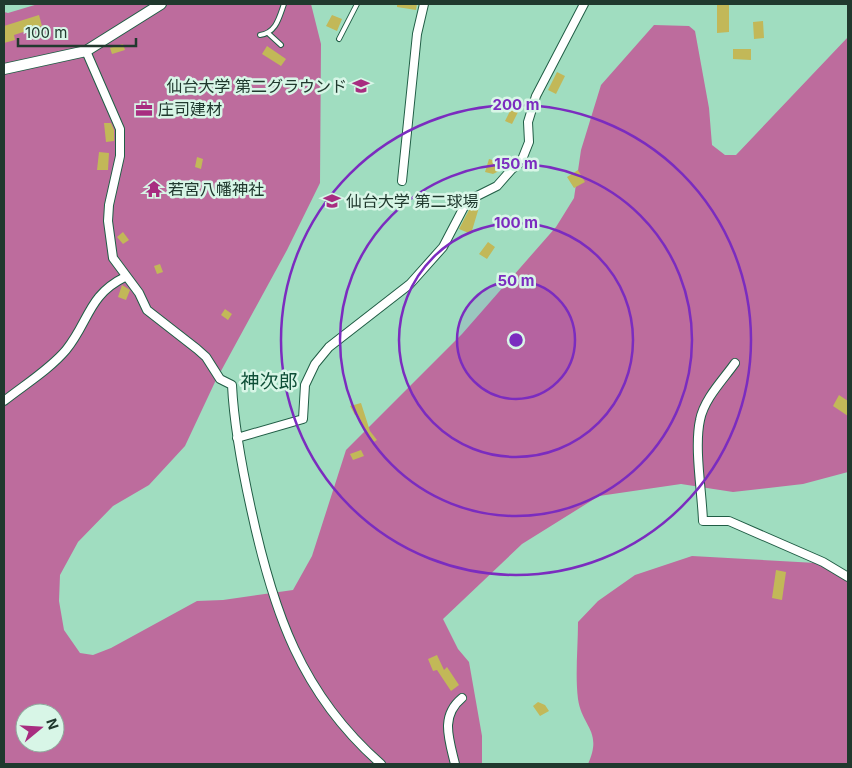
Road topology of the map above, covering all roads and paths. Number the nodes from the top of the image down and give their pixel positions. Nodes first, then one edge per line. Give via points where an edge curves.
1 (160, 4) edge
2 (284, 4) edge
3 (357, 4) edge
4 (424, 4) edge
5 (584, 4) edge
6 (269, 34) junction
7 (260, 36) dead end
8 (339, 39) dead end
9 (281, 45) dead end
10 (86, 51) junction
11 (4, 69) edge
12 (402, 181) dead end
13 (125, 277) junction
14 (735, 364) dead end
15 (4, 401) edge
16 (237, 438) junction
17 (848, 577) edge
18 (462, 698) dead end
19 (381, 764) edge
20 (455, 764) edge

1 - 10 main road
2 - 6 lane
3 - 8 lane
4 - 12 street via 417,34
5 - 16 street via 536,96 528,122 529,142 521,162 497,186 465,205 443,247 410,284 329,346 305,385 303,419
6 - 7 lane
6 - 9 lane
10 - 11 main road
10 - 13 street via 120,129 120,156 108,221 113,258
13 - 15 street via 110,284 90,307 61,355
13 - 16 street via 147,310 197,349 220,379 232,385
14 - 17 street via 700,419 703,521 729,520 823,562
16 - 19 street via 258,543 286,630 301,665 331,712 356,742
18 - 20 street via 452,707 449,716 448,731

